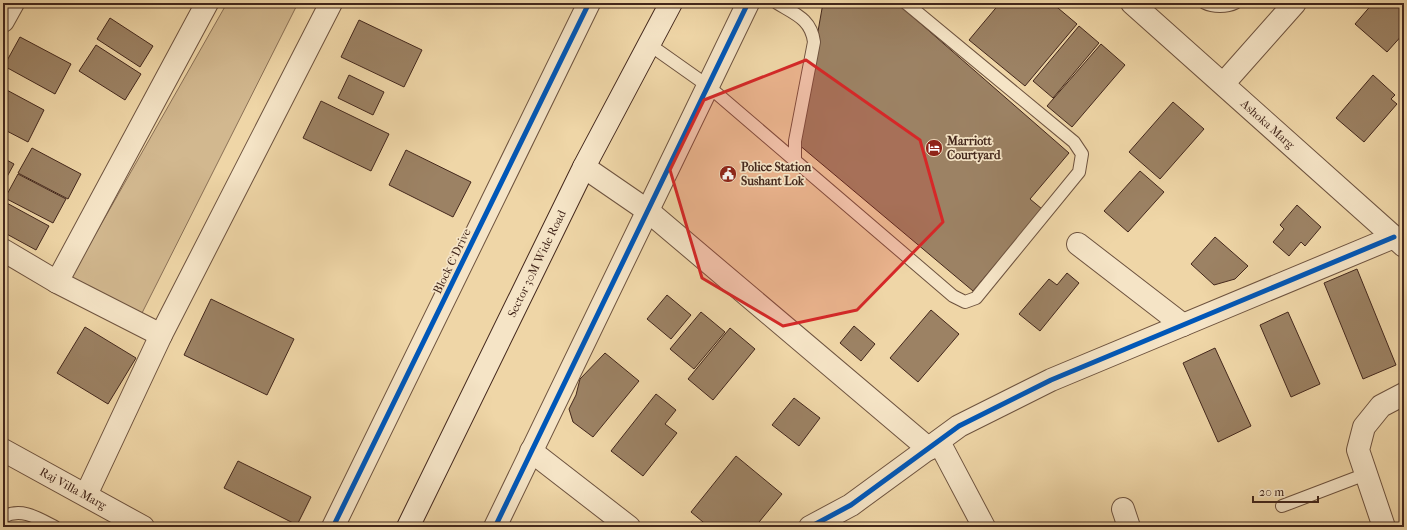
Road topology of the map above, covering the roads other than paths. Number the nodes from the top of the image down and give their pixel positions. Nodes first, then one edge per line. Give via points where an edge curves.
1 (13, 3) edge
2 (207, 3) edge
3 (331, 3) edge
4 (589, 3) edge
5 (671, 3) edge
6 (748, 3) edge
7 (777, 3) edge
8 (906, 3) edge
9 (1132, 3) edge
10 (1205, 3) edge
11 (1234, 3) edge
12 (1295, 3) edge
13 (3, 21) edge
14 (650, 45) junction
15 (1224, 83) junction
16 (708, 86) junction
17 (795, 161) junction
18 (584, 167) junction
19 (648, 210) junction
20 (1399, 242) edge
21 (1078, 244) dead end
22 (3, 250) edge
23 (57, 282) junction
24 (1183, 325) junction
25 (161, 335) junction
26 (1404, 394) edge
27 (934, 445) junction
28 (3, 450) edge
29 (532, 451) junction
30 (1366, 474) junction
31 (86, 496) junction
32 (1282, 506) dead end
33 (3, 517) edge
34 (54, 527) edge
35 (143, 527) edge
36 (333, 527) edge
37 (408, 527) edge
38 (495, 527) edge
39 (629, 527) edge
40 (810, 527) edge
41 (984, 527) edge
42 (1384, 527) edge

1 - 13 street
2 - 23 street
3 - 25 street
4 - 36 street, Block C Drive
5 - 14 street, Sector 30M Wide Road
6 - 16 street
7 - 17 lane via 806,21 813,30 814,42 795,141
8 - 17 lane via 1074,142 1082,154 1079,172 976,298 965,302 952,296
9 - 15 street, Ashoka Marg
10 - 11 lane via 1210,6
12 - 15 street
14 - 16 lane
14 - 18 street, Sector 30M Wide Road
15 - 20 street, Ashoka Marg
16 - 17 lane
16 - 19 street
18 - 19 street
18 - 37 street, Sector 30M Wide Road
19 - 27 street
19 - 29 street
20 - 24 street
21 - 24 street
22 - 23 street
23 - 25 street
24 - 27 street via 1051,380 959,426
25 - 31 street
26 - 30 street via 1381,406 1364,427 1358,450
27 - 40 street via 851,505
27 - 41 street
28 - 31 street, Raj Villa Marg
29 - 38 street
29 - 39 street
30 - 32 lane
30 - 42 street
31 - 35 street, Raj Villa Marg
33 - 34 lane via 11,513 28,514

